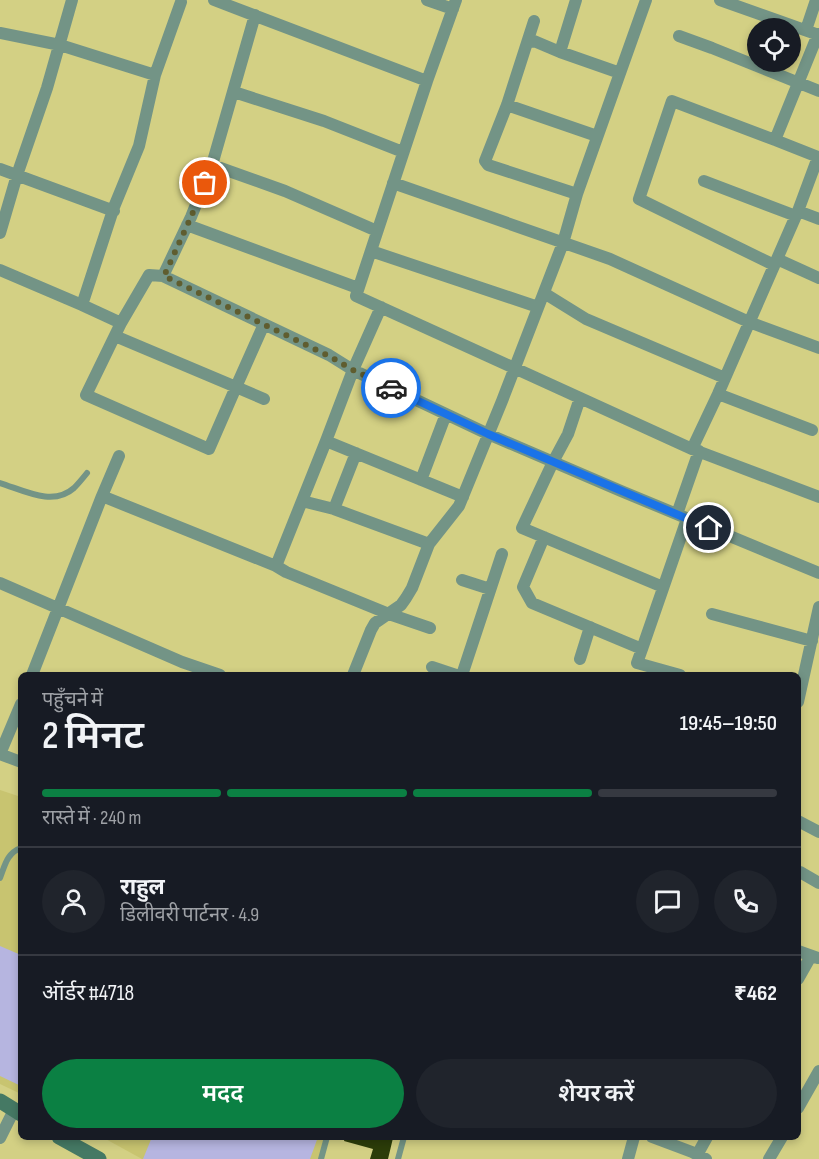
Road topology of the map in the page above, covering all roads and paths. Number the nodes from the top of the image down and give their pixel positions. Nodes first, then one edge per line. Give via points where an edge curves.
1 (72, 0) edge
2 (214, 0) edge
3 (427, 0) edge
4 (576, 0) edge
5 (646, 0) edge
6 (720, 0) edge
7 (816, 0) edge
8 (181, 2) dead end
9 (454, 5) edge
10 (255, 15) junction
11 (534, 21) dead end
12 (0, 33) edge
13 (814, 33) edge
14 (679, 36) dead end
15 (528, 42) junction
16 (60, 45) junction
17 (560, 52) junction
18 (620, 73) junction
19 (155, 75) junction
20 (427, 81) junction
21 (799, 82) junction
22 (819, 91) edge
23 (234, 92) junction
24 (507, 105) junction
25 (597, 136) junction
26 (775, 140) junction
27 (403, 152) junction
28 (818, 157) edge
29 (212, 165) junction
30 (0, 169) edge
31 (17, 175) junction
32 (704, 181) dead end
33 (393, 183) junction
34 (577, 194) junction
35 (114, 211) junction
36 (797, 214) junction
37 (819, 219) edge
38 (187, 225) junction
39 (377, 231) junction
40 (0, 233) edge
41 (563, 243) junction
42 (370, 251) junction
43 (776, 262) junction
44 (1, 273) edge
45 (164, 276) junction
46 (819, 278) edge
47 (358, 288) junction
48 (544, 292) junction
49 (82, 305) junction
50 (381, 307) junction
51 (538, 307) junction
52 (749, 322) junction
53 (121, 323) junction
54 (264, 324) junction
55 (115, 336) junction
56 (819, 348) edge
57 (515, 368) junction
58 (353, 370) junction
59 (725, 378) junction
60 (236, 387) junction
61 (718, 394) junction
62 (580, 398) junction
63 (264, 399) dead end
64 (446, 414) junction
65 (812, 430) dead end
66 (488, 434) junction
67 (326, 441) junction
68 (696, 450) junction
69 (356, 453) junction
70 (119, 456) dead end
71 (553, 462) junction
72 (87, 473) dead end
73 (422, 480) junction
74 (0, 483) edge
75 (102, 496) junction
76 (463, 497) junction
77 (819, 497) edge
78 (302, 501) junction
79 (334, 509) junction
80 (682, 517) junction
81 (544, 537) junction
82 (429, 544) junction
83 (502, 554) dead end
84 (276, 566) junction
85 (819, 573) edge
86 (462, 580) dead end
87 (0, 583) edge
88 (663, 587) junction
89 (490, 590) junction
90 (819, 607) edge
91 (57, 609) junction
92 (389, 614) junction
93 (712, 614) dead end
94 (590, 627) junction
95 (430, 628) dead end
96 (812, 641) junction
97 (642, 649) junction
98 (580, 659) dead end
99 (432, 667) dead end
100 (635, 669) edge
101 (33, 672) edge
102 (211, 672) edge
103 (354, 672) edge
104 (447, 672) edge
105 (463, 672) edge
106 (658, 672) edge
107 (801, 689) edge
108 (18, 711) edge
109 (0, 754) edge
110 (18, 761) edge
111 (801, 823) edge
112 (819, 832) edge
113 (18, 849) edge
114 (801, 873) edge
115 (0, 878) edge
116 (819, 883) edge
117 (815, 957) edge
118 (801, 975) edge
119 (819, 1071) edge
120 (0, 1101) edge
121 (801, 1103) edge
122 (17, 1112) edge
123 (0, 1138) edge
124 (64, 1140) edge
125 (326, 1140) edge
126 (403, 1140) edge
127 (633, 1140) edge
128 (664, 1140) edge
129 (706, 1140) edge
130 (780, 1140) edge
131 (702, 1157) edge
132 (95, 1158) edge
133 (321, 1159) edge
134 (398, 1159) edge
135 (628, 1159) edge
136 (769, 1159) edge

1 - 16 street
2 - 10 street
3 - 9 street
4 - 17 street
5 - 18 street
6 - 13 street
7 - 13 street
8 - 19 street
9 - 20 street
10 - 20 street
10 - 23 street
11 - 15 street
12 - 16 street
13 - 21 street
14 - 21 street
15 - 17 street
15 - 24 street
16 - 19 street
16 - 31 street
17 - 18 street
18 - 25 street
19 - 35 street via 139,146
20 - 27 street
21 - 22 street
21 - 26 street
23 - 27 street
23 - 29 street
24 - 25 street
24 - 34 street via 485,161 488,165
25 - 34 street
26 - 28 street
26 - 43 street via 672,101 639,199
27 - 33 street
28 - 36 street
29 - 38 street
29 - 39 street
30 - 31 street
31 - 35 street
31 - 40 street
32 - 36 street
33 - 39 street
33 - 41 street
34 - 41 street
35 - 49 street
36 - 37 street
36 - 43 street
38 - 45 street
38 - 47 street
39 - 42 street
41 - 48 street
41 - 52 street via 610,259
42 - 47 street
42 - 51 street
43 - 46 street
43 - 52 street
44 - 49 street
45 - 53 street via 149,275
45 - 54 street
47 - 50 street via 356,296
48 - 51 street
48 - 59 street via 586,319
49 - 53 street
50 - 57 street
50 - 58 street
51 - 57 street
52 - 56 street
52 - 59 street
53 - 55 street
54 - 58 street
54 - 60 street
55 - 60 street
55 - 60 street via 86,395 209,449
57 - 62 street
57 - 66 street
58 - 64 street
58 - 67 street
59 - 61 street
60 - 63 street
61 - 65 street
61 - 68 street
62 - 68 street
62 - 71 street
64 - 66 street
64 - 73 street
66 - 71 street
66 - 76 street
67 - 69 street
67 - 78 street
68 - 77 street
68 - 80 street
69 - 73 street
69 - 79 street
70 - 75 street
71 - 80 street
71 - 81 street via 522,528
72 - 74 lane via 74,489 53,497
73 - 76 street
75 - 84 street
75 - 91 street
76 - 82 street
78 - 79 street
78 - 84 street
79 - 82 street
80 - 85 street
80 - 88 street
81 - 88 street
81 - 94 street via 523,587 532,603
82 - 92 street via 412,588 401,605
83 - 89 street
84 - 92 street
86 - 89 street
87 - 91 street
88 - 97 street
89 - 105 street
90 - 96 street
91 - 101 street
91 - 102 street
92 - 95 street
92 - 103 street via 375,623
93 - 96 street
94 - 97 street
94 - 98 street
96 - 107 street
97 - 100 street
99 - 104 street
100 - 106 street
108 - 109 street
109 - 110 street
111 - 112 street
113 - 115 lane via 7,858
114 - 116 street
117 - 118 street
119 - 121 street
120 - 122 street
122 - 123 street
124 - 132 street
125 - 133 lane
126 - 134 lane
127 - 135 street
128 - 131 street
129 - 131 street
130 - 136 street

